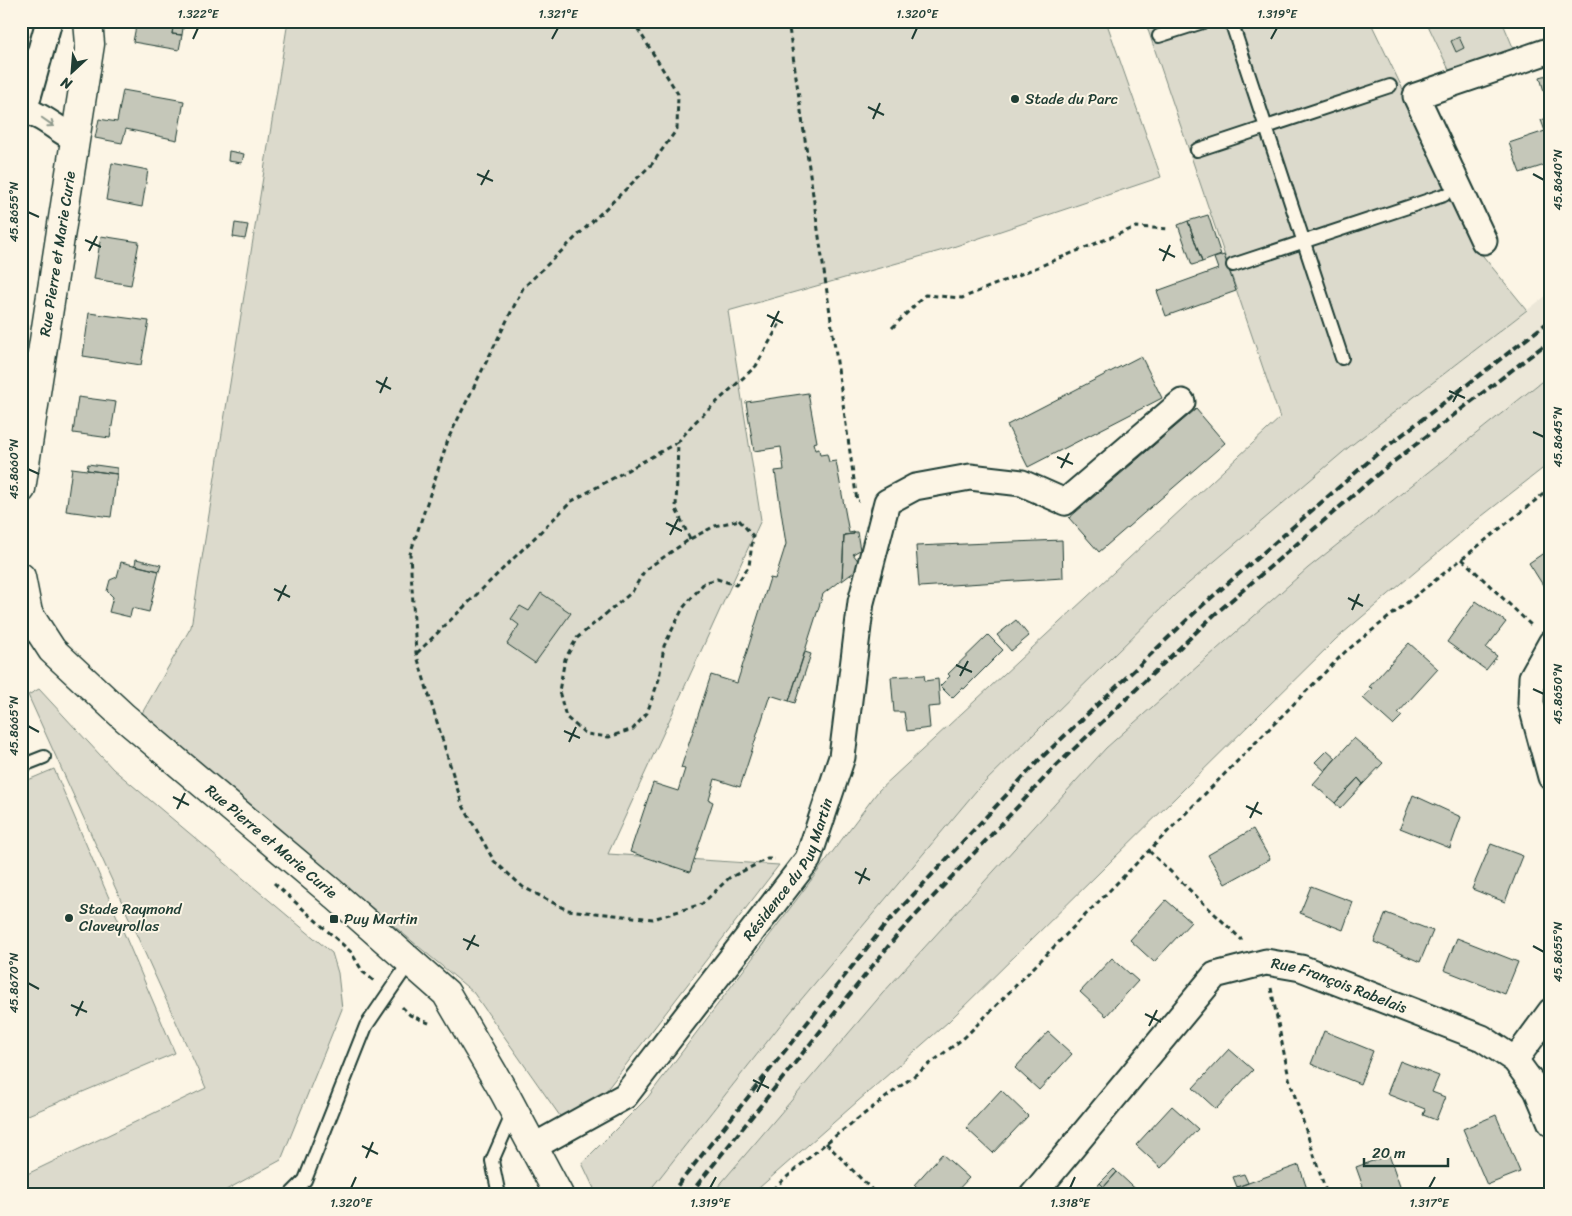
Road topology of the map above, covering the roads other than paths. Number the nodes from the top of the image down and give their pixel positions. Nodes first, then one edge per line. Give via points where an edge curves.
1 (49, 21) edge
2 (88, 21) edge
3 (1206, 21) edge
4 (1231, 21) edge
5 (1158, 36) dead end
6 (1551, 50) edge
7 (1390, 86) dead end
8 (23, 111) edge
9 (1266, 127) junction
10 (74, 138) junction
11 (1196, 150) dead end
12 (1444, 195) dead end
13 (1484, 241) dead end
14 (1304, 242) junction
15 (1233, 265) dead end
16 (1342, 358) dead end
17 (1182, 402) dead end
18 (24, 442) edge
19 (21, 489) edge
20 (21, 577) edge
21 (1551, 643) edge
22 (44, 757) dead end
23 (21, 766) edge
24 (1551, 777) edge
25 (411, 960) junction
26 (1551, 1011) edge
27 (1515, 1060) junction
28 (513, 1113) junction
29 (1551, 1122) edge
30 (533, 1147) junction
31 (290, 1195) edge
32 (499, 1195) edge
33 (559, 1195) edge
34 (1033, 1195) edge

1 - 8 street
2 - 10 street, Rue Pierre et Marie Curie via 90,44
3 - 5 lane
4 - 9 lane
6 - 13 street via 1416,96
7 - 9 lane
8 -> 10 street via 44,118
9 - 11 lane
9 - 14 lane
10 - 18 street, Rue Pierre et Marie Curie
12 - 14 lane
14 - 15 lane
14 - 16 lane
17 - 30 street, Résidence du Puy Martin via 1065,502 1022,483 970,477 914,487 887,502 861,602 842,757 808,859 625,1096
18 - 19 street, Rue Pierre et Marie Curie
20 - 25 street, Rue Pierre et Marie Curie via 28,614 52,650 124,717
21 - 24 street via 1532,677 1531,703
22 - 23 lane
25 - 28 street, Rue Pierre et Marie Curie via 446,993
25 - 31 lane via 366,1026 305,1180
26 - 27 street
27 - 29 street, Rue François Rabelais via 1537,1090
27 - 34 street, Rue François Rabelais via 1482,1038 1301,968 1266,962 1215,975
28 - 30 street, Rue Pierre et Marie Curie
28 - 32 lane via 492,1161
30 - 33 street, Rue Pierre et Marie Curie

